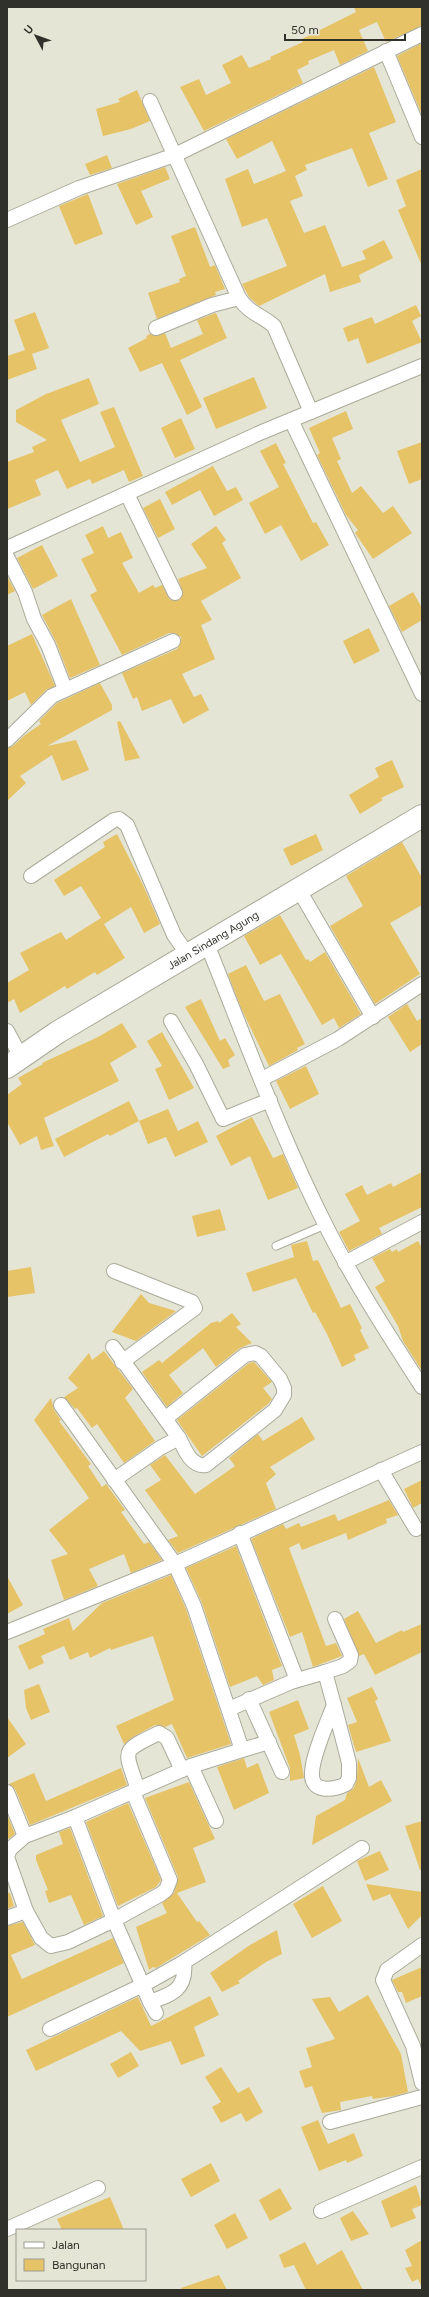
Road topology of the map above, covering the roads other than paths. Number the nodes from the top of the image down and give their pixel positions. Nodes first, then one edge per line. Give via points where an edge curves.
1 (422, 34) edge
2 (386, 51) junction
3 (150, 101) dead end
4 (422, 137) edge
5 (175, 154) junction
6 (7, 220) edge
7 (239, 298) junction
8 (156, 328) dead end
9 (422, 366) edge
10 (311, 412) junction
11 (291, 420) junction
12 (127, 494) junction
13 (7, 548) edge
14 (7, 557) edge
15 (175, 593) dead end
16 (173, 641) dead end
17 (65, 689) junction
18 (422, 694) edge
19 (7, 740) edge
20 (421, 819) edge
21 (31, 876) dead end
22 (299, 890) junction
23 (207, 944) junction
24 (188, 955) junction
25 (422, 984) edge
26 (373, 1017) junction
27 (171, 1021) dead end
28 (7, 1031) edge
29 (14, 1062) edge
30 (262, 1080) junction
31 (270, 1100) junction
32 (422, 1222) edge
33 (325, 1225) junction
34 (276, 1246) dead end
35 (345, 1263) junction
36 (114, 1271) dead end
37 (113, 1348) dead end
38 (122, 1362) junction
39 (422, 1387) edge
40 (61, 1405) dead end
41 (166, 1418) junction
42 (179, 1438) junction
43 (422, 1452) edge
44 (381, 1470) junction
45 (114, 1480) junction
46 (416, 1529) dead end
47 (240, 1533) junction
48 (175, 1564) junction
49 (335, 1619) dead end
50 (7, 1632) edge
51 (325, 1672) junction
52 (297, 1680) junction
53 (249, 1699) junction
54 (334, 1705) junction
55 (228, 1709) junction
56 (269, 1742) junction
57 (242, 1750) junction
58 (186, 1768) junction
59 (282, 1772) dead end
60 (135, 1791) junction
61 (7, 1792) edge
62 (75, 1817) junction
63 (216, 1822) dead end
64 (25, 1836) junction
65 (362, 1848) dead end
66 (10, 1876) edge
67 (26, 1911) junction
68 (7, 1918) edge
69 (114, 1920) junction
70 (422, 1946) edge
71 (184, 1962) junction
72 (143, 1984) junction
73 (50, 2030) dead end
74 (422, 2083) edge
75 (422, 2097) edge
76 (330, 2122) dead end
77 (422, 2167) edge
78 (98, 2188) dead end
79 (321, 2211) dead end
80 (7, 2229) edge

1 - 2 street
2 - 4 street
2 - 5 street
3 - 5 street
5 - 6 street via 79,188
5 - 7 street
7 - 8 street via 212,305
7 - 10 street via 249,311 274,326
9 - 10 street
10 - 11 street
11 - 12 street
11 - 18 street
12 - 13 street
12 - 15 street
14 - 17 street via 25,592
16 - 17 street
17 - 19 street via 39,707
20 - 22 main road, Jalan Sindang Agung
21 - 24 street via 114,820 123,821 127,825 174,935
22 - 23 main road, Jalan Sindang Agung
22 - 26 street
23 - 24 main road, Jalan Sindang Agung
23 - 30 street
24 - 29 main road, Jalan Sindang Agung
25 - 26 street
26 - 30 street
27 - 31 street via 223,1119
28 - 29 street
30 - 31 street
31 - 33 street
32 - 35 street
33 - 34 lane
33 - 35 street
35 - 39 street via 360,1291
36 - 38 street via 192,1302 195,1308
37 - 38 street
38 - 41 street
40 - 45 street
41 - 42 street
41 - 42 street via 250,1353 261,1356 280,1379 284,1388 280,1403 206,1465 196,1464 190,1458
42 - 45 street
43 - 44 street
44 - 46 street
44 - 47 street
45 - 48 street
47 - 48 street
47 - 52 street
48 - 50 street
48 - 55 street via 194,1606
49 - 51 street via 351,1655 350,1661
51 - 52 street
51 - 54 street
52 - 53 street
53 - 55 street
53 - 56 street
54 - 54 street via 350,1771 346,1784 328,1790 320,1789 315,1784 312,1772
55 - 57 street
56 - 57 street
56 - 59 street
57 - 58 street
58 - 60 street
58 - 60 street via 167,1738 159,1733 132,1746 129,1750 128,1759
58 - 63 street
60 - 62 street
60 - 69 street via 170,1880 166,1890 161,1894
61 - 64 street
62 - 64 street
62 - 69 street
64 - 66 street via 10,1849 7,1857
65 - 71 street
66 - 67 street
67 - 68 street
67 - 69 street via 41,1938 52,1946 68,1942
69 - 72 street
70 - 74 street via 387,1970 383,1980 413,2046
71 - 72 street
71 - 72 street via 185,1973 181,1986 153,2008
72 - 73 street
75 - 76 street
77 - 79 street
78 - 80 street

